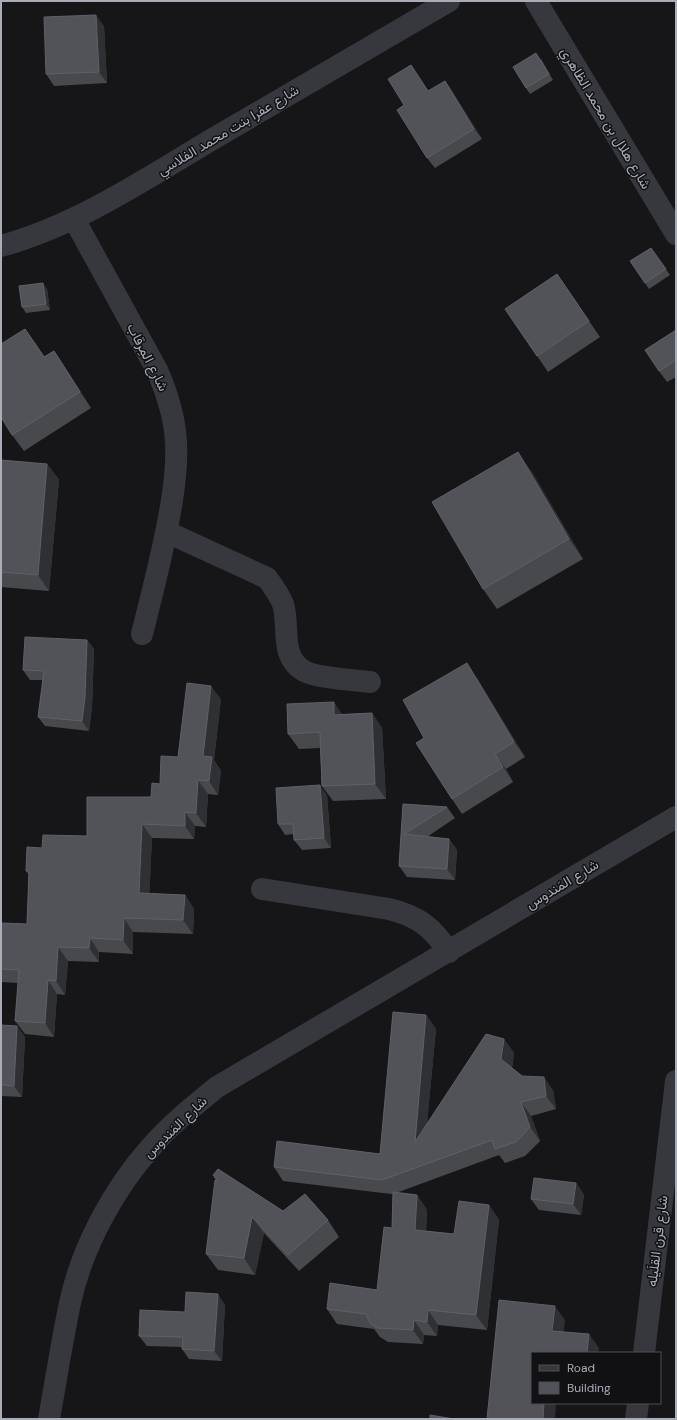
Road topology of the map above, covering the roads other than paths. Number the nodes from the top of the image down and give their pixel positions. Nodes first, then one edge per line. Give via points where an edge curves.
1 (449, 1) edge
2 (536, 1) edge
3 (74, 219) junction
4 (676, 234) edge
5 (1, 246) edge
6 (167, 532) junction
7 (142, 634) dead end
8 (370, 682) dead end
9 (676, 817) edge
10 (262, 889) dead end
11 (448, 952) junction
12 (676, 1081) edge
13 (644, 1352) edge
14 (638, 1404) edge
15 (50, 1419) edge
16 (636, 1419) edge

1 - 3 street, شارع عفرا بنت محمد الفلاسي
2 - 4 street, شارع هلال بن محمد الظاهري
3 - 5 street, شارع عفرا بنت محمد الفلاسي
3 - 6 street, شارع المِرقاب via 157,370 166,393 173,417 176,448
6 - 7 street, شارع المِرقاب
6 - 8 street via 267,578 282,604 286,619 286,644 296,664 303,671
9 - 11 street, شارع المَندوس
10 - 11 street via 404,913 430,928
11 - 15 street, شارع المَندوس via 217,1087 183,1114 152,1146 124,1181 101,1219 83,1260 70,1302
12 - 13 street, شارع قرن القلَيله
14 - 16 street

